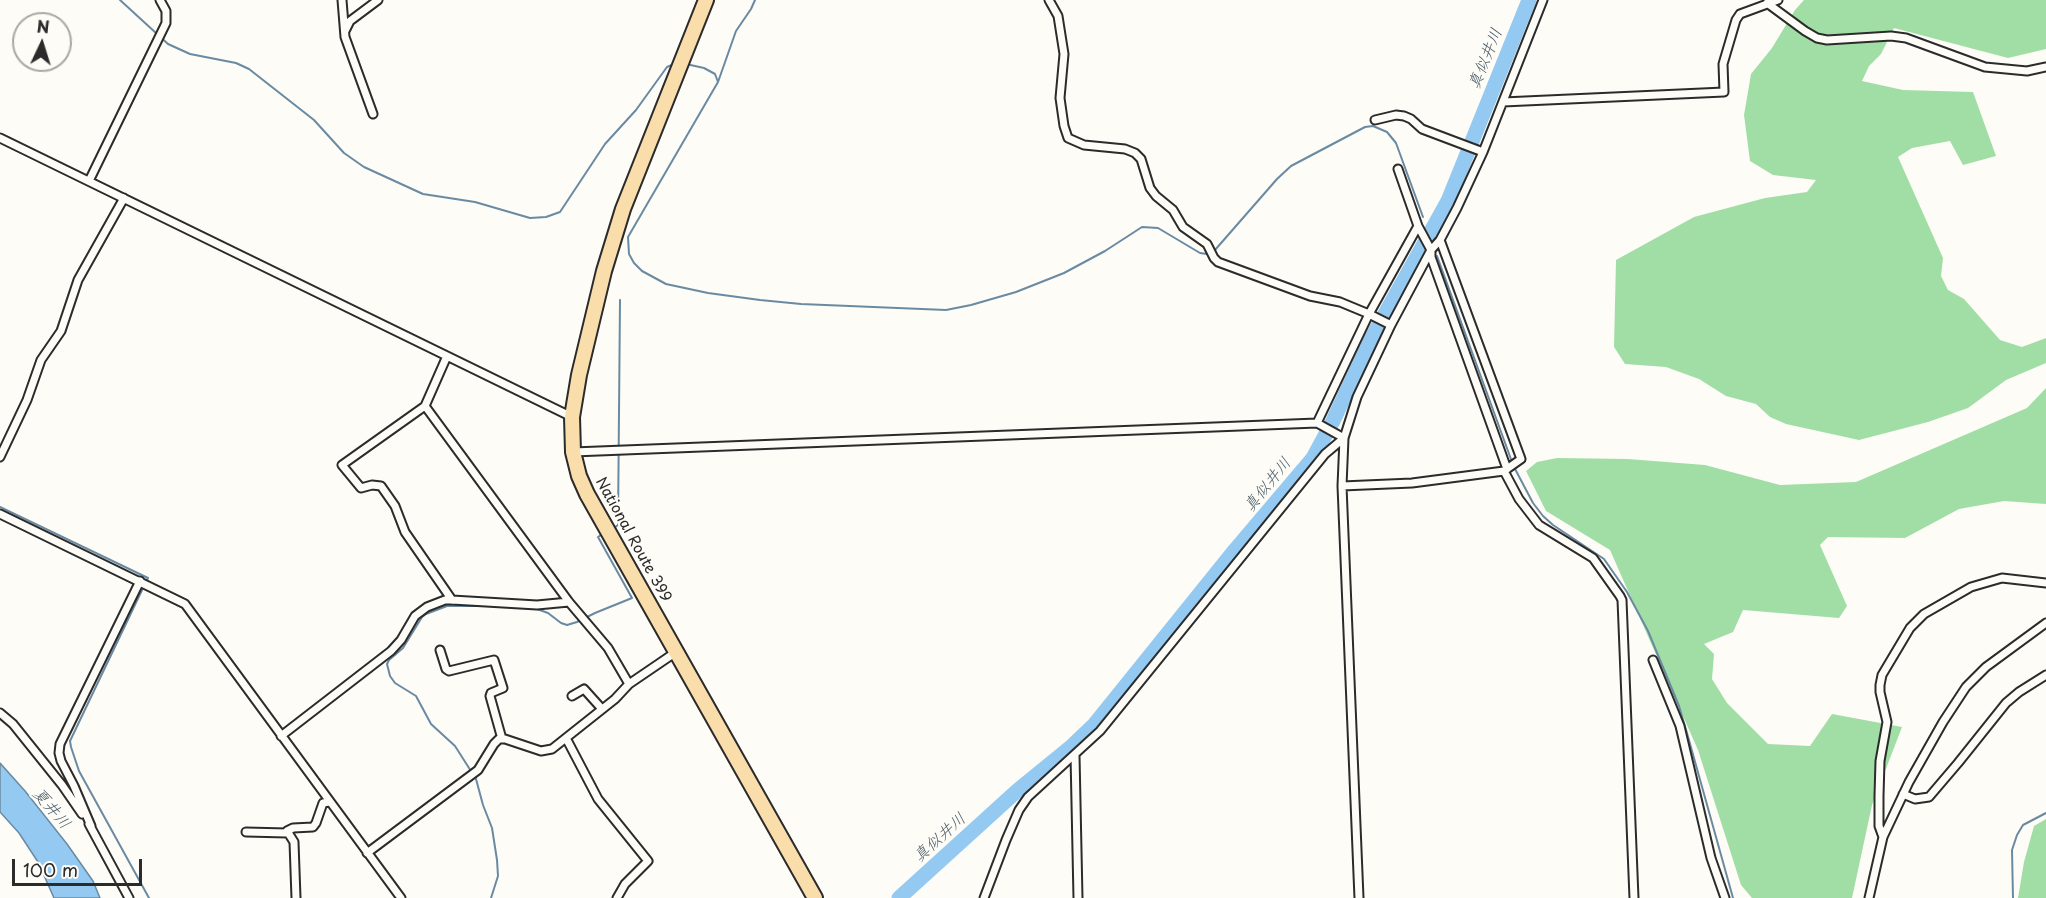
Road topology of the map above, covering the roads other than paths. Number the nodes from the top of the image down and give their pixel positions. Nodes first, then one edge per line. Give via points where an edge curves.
1 (160, 0) edge
2 (342, 0) edge
3 (378, 0) edge
4 (706, 0) edge
5 (1049, 0) edge
6 (1543, 0) edge
7 (1778, 0) edge
8 (1767, 3) junction
9 (345, 31) junction
10 (2046, 67) edge
11 (1503, 102) junction
12 (373, 114) dead end
13 (1375, 120) dead end
14 (0, 138) edge
15 (1481, 151) junction
16 (1398, 170) dead end
17 (89, 181) junction
18 (124, 198) junction
19 (1418, 228) junction
20 (1440, 240) junction
21 (1430, 249) junction
22 (1371, 315) junction
23 (1390, 325) junction
24 (447, 356) junction
25 (425, 406) junction
26 (572, 417) junction
27 (1319, 424) junction
28 (1342, 437) junction
29 (573, 452) junction
30 (0, 457) edge
31 (1507, 470) junction
32 (1342, 486) junction
33 (0, 514) edge
34 (140, 581) junction
35 (2046, 583) edge
36 (452, 600) junction
37 (569, 603) junction
38 (2046, 623) edge
39 (440, 650) dead end
40 (676, 652) junction
41 (1653, 660) dead end
42 (2046, 675) edge
43 (629, 684) junction
44 (572, 696) dead end
45 (602, 709) junction
46 (0, 712) edge
47 (281, 736) junction
48 (502, 738) junction
49 (566, 738) junction
50 (1075, 755) junction
51 (1903, 794) junction
52 (329, 801) junction
53 (91, 826) junction
54 (246, 832) dead end
55 (287, 833) junction
56 (1883, 837) junction
57 (367, 853) junction
58 (129, 898) edge
59 (296, 898) edge
60 (401, 898) edge
61 (617, 898) edge
62 (815, 898) edge
63 (984, 898) edge
64 (1077, 898) edge
65 (1359, 898) edge
66 (1634, 898) edge
67 (1725, 898) edge
68 (1869, 898) edge

1 - 17 street via 167,18
2 - 9 street
3 - 9 street via 351,21
4 - 26 highway, National Route 399 via 623,210 604,271
5 - 22 street via 1058,16 1065,54 1060,98 1068,138 1084,145 1135,153 1156,196 1173,210 1183,227 1210,248 1218,262
6 - 11 street
7 - 8 street
8 - 10 street via 1817,38 1899,37 1984,67 2027,71
8 - 11 street via 1740,14 1736,20 1723,64 1724,92
9 - 12 street
11 - 15 street
13 - 15 street via 1404,116 1422,129
14 - 17 street
15 - 20 street
16 - 19 street
17 - 18 street
18 - 24 street
18 - 30 street via 78,280 61,331 41,360
19 - 21 street
19 - 22 street
20 - 21 street
20 - 31 street via 1521,459
21 - 23 street
21 - 31 street
22 - 23 street
22 - 27 street
23 - 28 street
24 - 25 street
24 - 26 street
25 - 36 street via 342,465 360,488 381,486 405,531
25 - 37 street
26 - 29 highway, National Route 399
27 - 28 street
27 - 29 street
28 - 32 street
28 - 50 street via 1100,731
29 - 40 highway, National Route 399 via 587,494
31 - 32 street via 1412,483
31 - 66 street via 1519,499 1539,525 1593,558 1622,600
32 - 65 street
33 - 34 street
34 - 47 street via 185,604
34 - 53 street via 58,753
35 - 56 street via 2002,578 1971,587 1924,614 1910,628 1880,685 1887,722 1880,760 1879,826
36 - 37 street
36 - 47 street via 420,611 391,651
37 - 43 street via 613,655
38 - 51 street via 1986,667 1966,687
39 - 48 street via 449,671 489,660 495,662 503,688 490,696
40 - 43 street
40 - 62 highway, National Route 399
41 - 67 street via 1680,726 1711,858
42 - 51 street via 2006,703 1929,797 1915,799
43 - 45 street
44 - 45 street via 584,688
45 - 49 street
46 - 53 street
47 - 52 street
48 - 49 street via 546,751
48 - 57 street via 478,770
49 - 61 street via 598,799 648,861
50 - 63 street via 1028,796 1019,810
50 - 64 street
51 - 56 street
52 - 55 street via 322,803 313,827 293,828
52 - 57 street
53 - 58 street
54 - 55 street
55 - 59 street via 294,842
56 - 68 street
57 - 60 street

